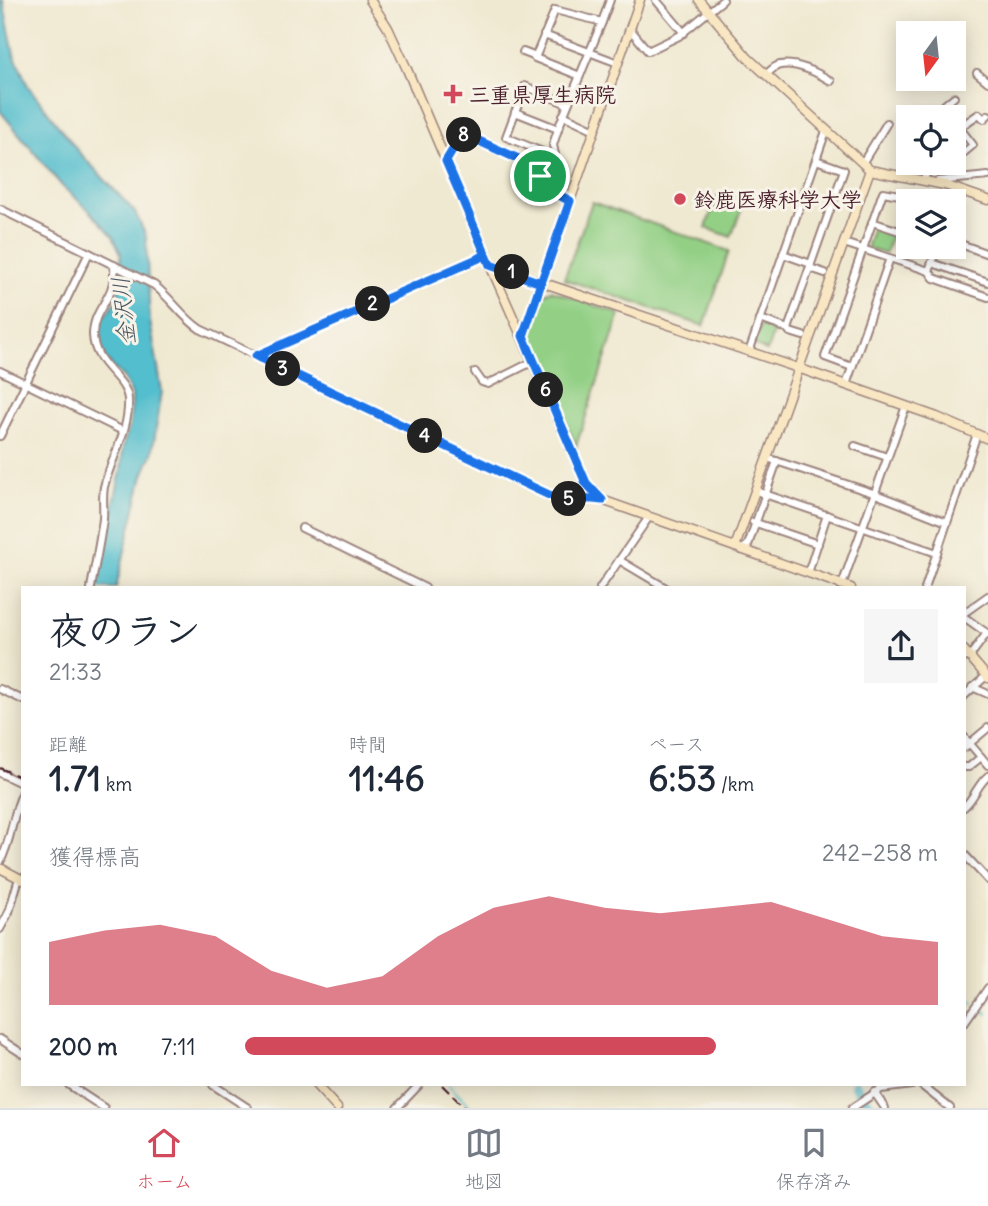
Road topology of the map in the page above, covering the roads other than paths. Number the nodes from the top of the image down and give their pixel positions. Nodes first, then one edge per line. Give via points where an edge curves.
1 (370, 0) edge
2 (610, 0) edge
3 (640, 0) edge
4 (656, 0) edge
5 (699, 0) edge
6 (723, 0) edge
7 (709, 12) junction
8 (602, 22) junction
9 (630, 29) junction
10 (684, 33) junction
11 (544, 35) junction
12 (523, 52) dead end
13 (590, 52) junction
14 (536, 57) junction
15 (618, 63) junction
16 (977, 73) dead end
17 (766, 75) junction
18 (580, 76) junction
19 (831, 81) dead end
20 (988, 82) edge
21 (954, 97) dead end
22 (567, 104) junction
23 (944, 105) edge
24 (515, 112) junction
25 (563, 115) junction
26 (988, 115) edge
27 (966, 122) edge
28 (887, 123) dead end
29 (558, 129) junction
30 (595, 130) junction
31 (827, 131) junction
32 (966, 138) edge
33 (966, 151) edge
34 (552, 159) junction
35 (816, 160) junction
36 (446, 161) junction
37 (863, 162) junction
38 (870, 170) junction
39 (927, 175) edge
40 (540, 176) junction
41 (988, 176) edge
42 (924, 182) junction
43 (953, 189) edge
44 (966, 193) edge
45 (896, 195) edge
46 (988, 200) edge
47 (570, 201) junction
48 (0, 209) edge
49 (872, 222) junction
50 (896, 230) edge
51 (844, 243) junction
52 (966, 246) edge
53 (863, 248) junction
54 (89, 253) junction
55 (783, 254) junction
56 (988, 254) edge
57 (486, 255) junction
58 (890, 258) junction
59 (933, 259) edge
60 (932, 263) junction
61 (490, 265) junction
62 (115, 266) junction
63 (811, 266) junction
64 (929, 271) junction
65 (825, 273) dead end
66 (988, 282) edge
67 (541, 283) junction
68 (988, 298) edge
69 (760, 318) junction
70 (788, 329) junction
71 (523, 336) junction
72 (803, 336) dead end
73 (749, 352) junction
74 (256, 356) junction
75 (534, 361) junction
76 (852, 367) junction
77 (798, 368) junction
78 (0, 371) edge
79 (475, 372) dead end
80 (26, 383) junction
81 (846, 385) junction
82 (906, 406) junction
83 (122, 431) junction
84 (977, 434) junction
85 (0, 436) edge
86 (988, 439) edge
87 (855, 446) dead end
88 (887, 457) junction
89 (767, 458) junction
90 (776, 461) junction
91 (755, 491) junction
92 (765, 494) junction
93 (873, 494) junction
94 (602, 500) junction
95 (827, 515) junction
96 (649, 517) junction
97 (745, 519) junction
98 (947, 522) junction
99 (755, 523) junction
100 (862, 527) junction
101 (302, 528) dead end
102 (818, 544) junction
103 (738, 548) junction
104 (937, 553) junction
105 (619, 560) junction
106 (808, 573) junction
107 (91, 586) edge
108 (421, 586) edge
109 (601, 586) edge
110 (663, 586) edge
111 (846, 586) edge
112 (926, 586) edge
113 (988, 596) edge
114 (966, 613) edge
115 (966, 617) edge
116 (988, 634) edge
117 (966, 655) edge
118 (987, 677) edge
119 (966, 684) edge
120 (973, 687) junction
121 (0, 689) edge
122 (966, 694) edge
123 (988, 694) edge
124 (21, 699) edge
125 (988, 728) edge
126 (966, 743) edge
127 (981, 757) junction
128 (988, 765) edge
129 (966, 767) edge
130 (0, 773) edge
131 (988, 776) edge
132 (21, 783) edge
133 (21, 797) edge
134 (966, 805) edge
135 (966, 856) edge
136 (0, 862) edge
137 (0, 868) edge
138 (21, 879) edge
139 (988, 880) edge
140 (2, 919) edge
141 (0, 929) edge
142 (988, 988) edge
143 (966, 1020) edge
144 (0, 1039) edge
145 (21, 1053) edge
146 (71, 1086) edge
147 (217, 1086) edge
148 (317, 1086) edge
149 (418, 1086) edge
150 (904, 1086) edge
151 (922, 1086) edge
152 (873, 1093) junction
153 (854, 1105) edge
154 (401, 1107) edge
155 (104, 1108) edge
156 (248, 1108) edge
157 (337, 1108) edge
158 (885, 1108) edge
159 (950, 1108) edge

1 - 36 street via 388,29
2 - 8 street
3 - 9 street
4 - 10 street
5 - 7 street
6 - 7 street
7 - 10 street
7 - 17 street
8 - 11 street via 555,9
8 - 13 street
9 - 10 street via 648,51
9 - 15 street
11 - 13 street
11 - 14 street
12 - 14 street
13 - 15 street
13 - 18 street
14 - 18 street
15 - 30 street
16 - 20 street
17 - 19 street via 781,64
17 - 31 street
18 - 22 street
21 - 23 street
22 - 24 street via 525,86
22 - 25 street
24 - 29 street
24 - 34 street via 506,137
25 - 29 street
25 - 30 street
26 - 27 street via 984,119 979,114
28 - 37 street
29 - 34 street
30 - 47 street
31 - 35 street
31 - 37 street
32 - 33 street via 973,145
34 - 40 street
35 - 55 street
35 - 63 street via 844,170
36 - 40 street via 466,135 523,161
36 - 57 street
37 - 38 street
38 - 42 street
38 - 51 street
39 - 42 street
40 - 47 street
41 - 42 street
42 - 43 street
44 - 46 street
45 - 49 street via 883,192
47 - 67 street
48 - 54 street
49 - 50 street
49 - 53 street
51 - 53 street
51 - 77 street
52 - 56 street
53 - 58 street
53 - 76 street via 825,357
54 - 62 street
54 - 80 street
55 - 63 street
55 - 69 street
57 - 61 street
57 - 74 street
58 - 64 street
58 - 76 street
59 - 60 street
60 - 64 street
60 - 66 street
61 - 67 street
61 - 71 street
62 - 74 street via 165,293 192,324
62 - 83 street via 113,287 96,319 94,342 98,356 127,393 128,415
63 - 65 street
63 - 70 street
64 - 68 street via 934,278
67 - 71 street
67 - 73 street
69 - 70 street
69 - 73 street
70 - 72 street
71 - 75 street
73 - 77 street
74 - 94 street via 549,495
75 - 79 street via 488,384
75 - 94 street via 586,483
76 - 81 street
77 - 81 street
77 - 89 street
78 - 80 street
80 - 83 street
80 - 85 street
81 - 82 street
82 - 84 street
82 - 88 street
83 - 107 street via 103,495
84 - 86 street
84 - 98 street
87 - 88 street
88 - 93 street
89 - 90 street
89 - 91 street
90 - 92 street
90 - 93 street
91 - 92 street
91 - 97 street
92 - 95 street
92 - 99 street
93 - 98 street
93 - 100 street
94 - 96 street
95 - 100 street
95 - 102 street
96 - 103 street
96 - 105 street
97 - 99 street
97 - 103 street
98 - 104 street
99 - 102 street
99 - 103 street via 748,545
100 - 104 street
100 - 111 street
101 - 108 street
102 - 106 street
103 - 106 street
104 - 112 street
105 - 109 street
105 - 110 street
106 - 111 street
113 - 114 street
115 - 116 street
116 - 117 street
117 - 118 street
118 - 120 street
119 - 120 street
120 - 122 street
120 - 123 street
121 - 124 street
125 - 126 street
126 - 127 street
127 - 128 street
127 - 129 street
130 - 132 street
131 - 134 street
133 - 136 street
135 - 139 street
137 - 138 street
138 - 140 street
140 - 141 street
142 - 143 street
144 - 145 street
146 - 155 street
147 - 156 street
148 - 157 street
149 - 154 street
150 - 152 street
151 - 159 street
152 - 153 street
152 - 158 street

